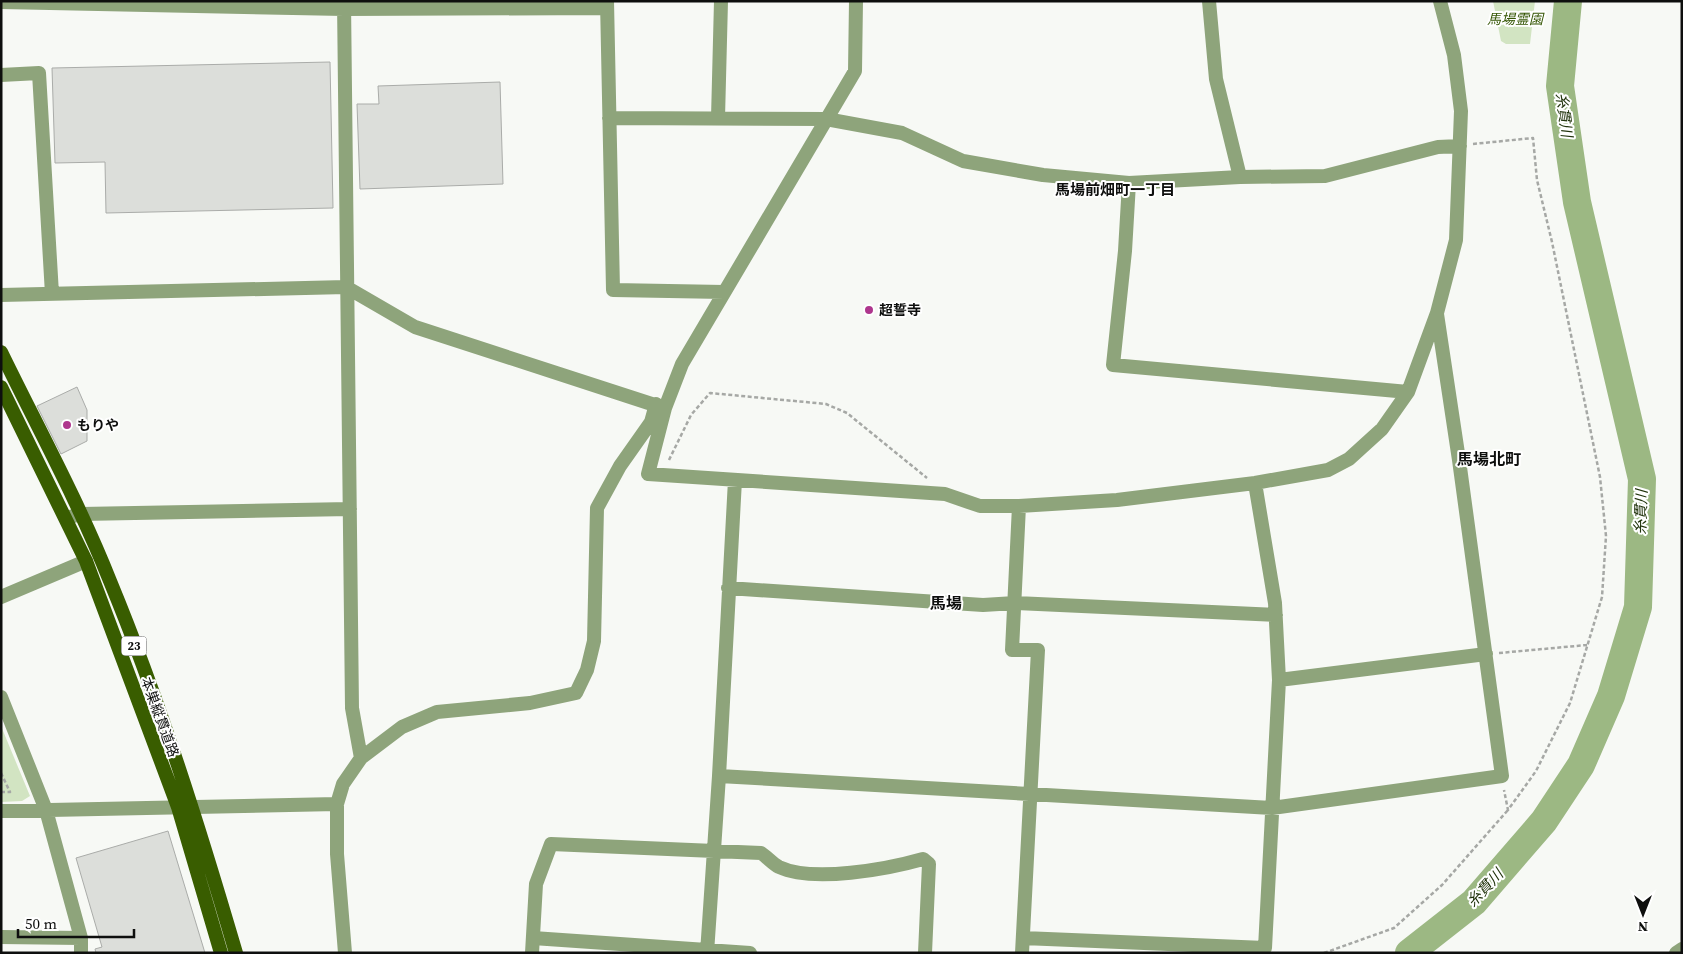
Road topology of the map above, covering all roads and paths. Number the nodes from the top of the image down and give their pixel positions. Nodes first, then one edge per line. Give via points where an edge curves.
1 (720, 1) edge
2 (856, 1) edge
3 (1209, 1) edge
4 (1440, 1) edge
5 (1, 2) edge
6 (74, 2) edge
7 (344, 5) edge
8 (607, 5) edge
9 (1, 75) edge
10 (609, 118) junction
11 (718, 118) junction
12 (826, 119) junction
13 (1460, 146) junction
14 (1240, 177) junction
15 (1129, 183) junction
16 (346, 287) junction
17 (724, 292) junction
18 (52, 294) junction
19 (1, 295) edge
20 (1437, 314) junction
21 (1, 352) edge
22 (1, 387) edge
23 (1408, 392) junction
24 (660, 406) junction
25 (662, 475) junction
26 (735, 480) junction
27 (1255, 483) junction
28 (945, 494) junction
29 (1019, 506) junction
30 (350, 509) junction
31 (81, 514) junction
32 (66, 518) junction
33 (86, 561) junction
34 (728, 588) junction
35 (1, 597) edge
36 (1015, 603) junction
37 (1276, 616) junction
38 (1587, 645) junction
39 (1486, 654) junction
40 (1279, 680) junction
41 (1, 697) edge
42 (361, 758) junction
43 (1, 773) edge
44 (719, 776) junction
45 (1502, 776) junction
46 (1, 792) edge
47 (1030, 794) junction
48 (337, 804) junction
49 (193, 806) junction
50 (178, 807) junction
51 (1272, 808) junction
52 (46, 810) junction
53 (1508, 810) junction
54 (1, 811) edge
55 (715, 849) junction
56 (1, 937) edge
57 (81, 938) junction
58 (533, 938) junction
59 (1023, 938) junction
60 (1682, 949) edge
61 (707, 952) edge
62 (81, 953) edge
63 (221, 953) edge
64 (236, 953) edge
65 (345, 953) edge
66 (532, 953) edge
67 (750, 953) edge
68 (925, 953) edge
69 (1022, 953) edge
70 (1324, 953) edge
71 (1676, 953) edge

1 - 11 street
2 - 12 street via 855,71
3 - 14 street via 1216,79
4 - 13 street via 1454,55 1461,111
5 - 6 street
6 - 7 street
7 - 8 street
7 - 16 street
8 - 10 street
9 - 18 street via 39,73
10 - 11 street
10 - 17 street via 613,290
11 - 12 street
12 - 15 street via 902,133 963,161 1043,175
12 - 17 street
13 - 14 street via 1438,147 1326,176
13 - 20 street via 1456,240
13 - 38 path via 1533,138 1537,180 1600,477 1606,536 1602,597
14 - 15 street
15 - 23 street via 1113,365
16 - 18 street
16 - 24 street via 414,327
16 - 30 street
17 - 24 street
18 - 19 street
20 - 23 street
20 - 39 street
21 - 31 main road, 本巣縦貫道路 / 23
22 - 32 main road, 本巣縦貫道路 / 23
23 - 27 street via 1382,429 1350,459 1328,470
24 - 25 street via 648,474
24 - 42 street via 620,466 597,508 594,641 576,693 530,703 437,712 402,727
25 - 26 street
25 - 28 path via 691,415 710,393 826,404 848,413
26 - 28 street
26 - 34 street
27 - 29 street via 1117,500
27 - 37 street
28 - 29 street via 980,506
29 - 36 street
30 - 31 street
30 - 42 street via 352,708
31 - 32 street
31 - 49 main road, 本巣縦貫道路 / 23 via 110,580
32 - 33 main road, 本巣縦貫道路 / 23
33 - 35 street
33 - 50 main road, 本巣縦貫道路 / 23
34 - 36 street via 983,605
34 - 44 street
36 - 37 street
36 - 47 street via 1012,650 1038,650
37 - 40 street
38 - 39 path
38 - 53 path via 1570,703 1536,771
39 - 40 street
39 - 45 street
40 - 51 street
41 - 52 street
42 - 48 street via 343,784
43 - 46 path via 10,792
44 - 47 street
44 - 55 street
45 - 51 street
45 - 53 path
47 - 51 street
47 - 59 street
48 - 49 street
48 - 65 street via 337,854
49 - 50 street
49 - 64 main road, 本巣縦貫道路 / 23
50 - 52 street
50 - 63 main road, 本巣縦貫道路 / 23
51 - 59 street via 1264,948
52 - 54 street
52 - 57 street
53 - 70 path via 1442,885 1394,928
55 - 58 street via 551,844 536,884
55 - 61 street
55 - 68 street via 762,853 779,867 820,875 896,867 923,859 929,864
56 - 57 street
57 - 62 street
58 - 61 street
58 - 66 street
59 - 69 street
60 - 71 street
61 - 67 street

